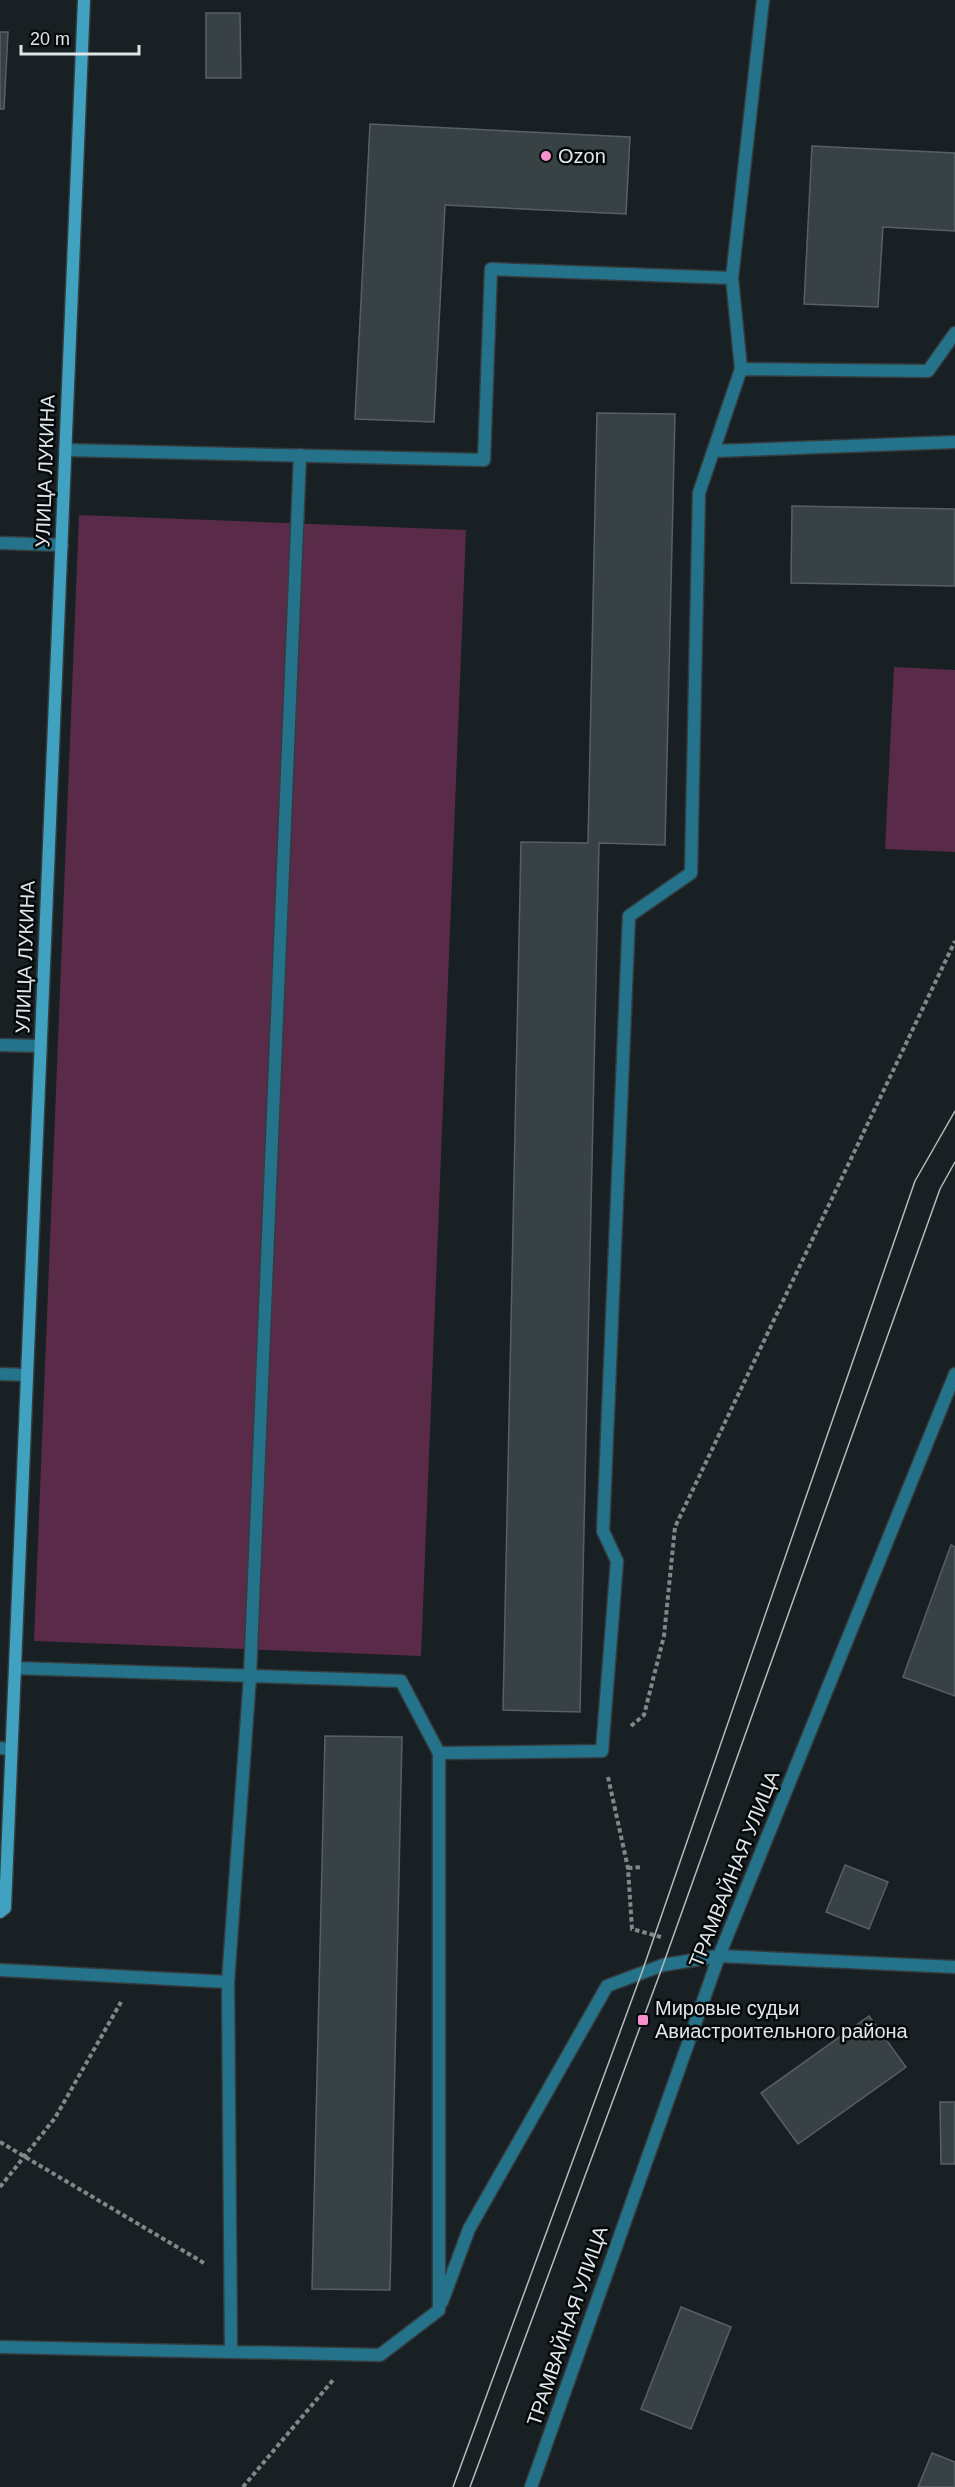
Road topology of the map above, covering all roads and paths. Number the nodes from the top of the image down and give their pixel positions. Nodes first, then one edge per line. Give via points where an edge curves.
1 (84, 0) edge
2 (763, 0) edge
3 (732, 278) junction
4 (955, 333) edge
5 (741, 369) junction
6 (955, 442) edge
7 (65, 450) junction
8 (714, 451) junction
9 (300, 455) junction
10 (0, 543) edge
11 (62, 545) junction
12 (955, 941) edge
13 (0, 1045) edge
14 (40, 1046) junction
15 (0, 1374) edge
16 (955, 1374) edge
17 (27, 1375) junction
18 (15, 1668) junction
19 (250, 1676) junction
20 (6, 1748) edge
21 (602, 1751) junction
22 (440, 1753) junction
23 (642, 1867) dead end
24 (628, 1868) junction
25 (0, 1912) edge
26 (663, 1938) dead end
27 (719, 1956) junction
28 (955, 1967) edge
29 (0, 1970) edge
30 (134, 1978) junction
31 (228, 1982) junction
32 (0, 2142) edge
33 (24, 2157) junction
34 (0, 2187) edge
35 (231, 2279) junction
36 (439, 2310) junction
37 (0, 2347) edge
38 (231, 2352) junction
39 (355, 2354) junction
40 (243, 2487) edge
41 (531, 2487) edge

1 - 7 street, УЛИЦА ЛУКИНА
2 - 3 street
3 - 5 street
3 - 9 street via 491,269 484,460
4 - 5 street via 928,370
5 - 8 street
6 - 8 street
7 - 9 street
7 - 11 street, УЛИЦА ЛУКИНА
8 - 21 street via 699,494 692,873 629,916 603,1531 617,1562
9 - 19 street
10 - 11 street
11 - 14 street, УЛИЦА ЛУКИНА
12 - 21 path via 675,1527 664,1636 644,1715
13 - 14 street
14 - 17 street, УЛИЦА ЛУКИНА
15 - 17 street
16 - 27 street, ТРАМВАЙНАЯ УЛИЦА
17 - 18 street, УЛИЦА ЛУКИНА
18 - 19 street
18 - 20 street, УЛИЦА ЛУКИНА
19 - 22 street via 401,1681
19 - 31 street
20 - 25 street, УЛИЦА ЛУКИНА via 5,1908
21 - 22 street
21 - 24 path
22 - 36 street
23 - 24 path
24 - 26 path via 632,1929
27 - 28 street
27 - 36 street via 663,1965 608,1986 469,2229
27 - 41 street, ТРАМВАЙНАЯ УЛИЦА
29 - 30 street
30 - 31 street
30 - 33 path via 55,2118
31 - 35 street
32 - 33 path
33 - 34 path
33 - 35 path
35 - 38 street
36 - 39 street via 380,2355
37 - 38 street
38 - 39 street
39 - 40 path

